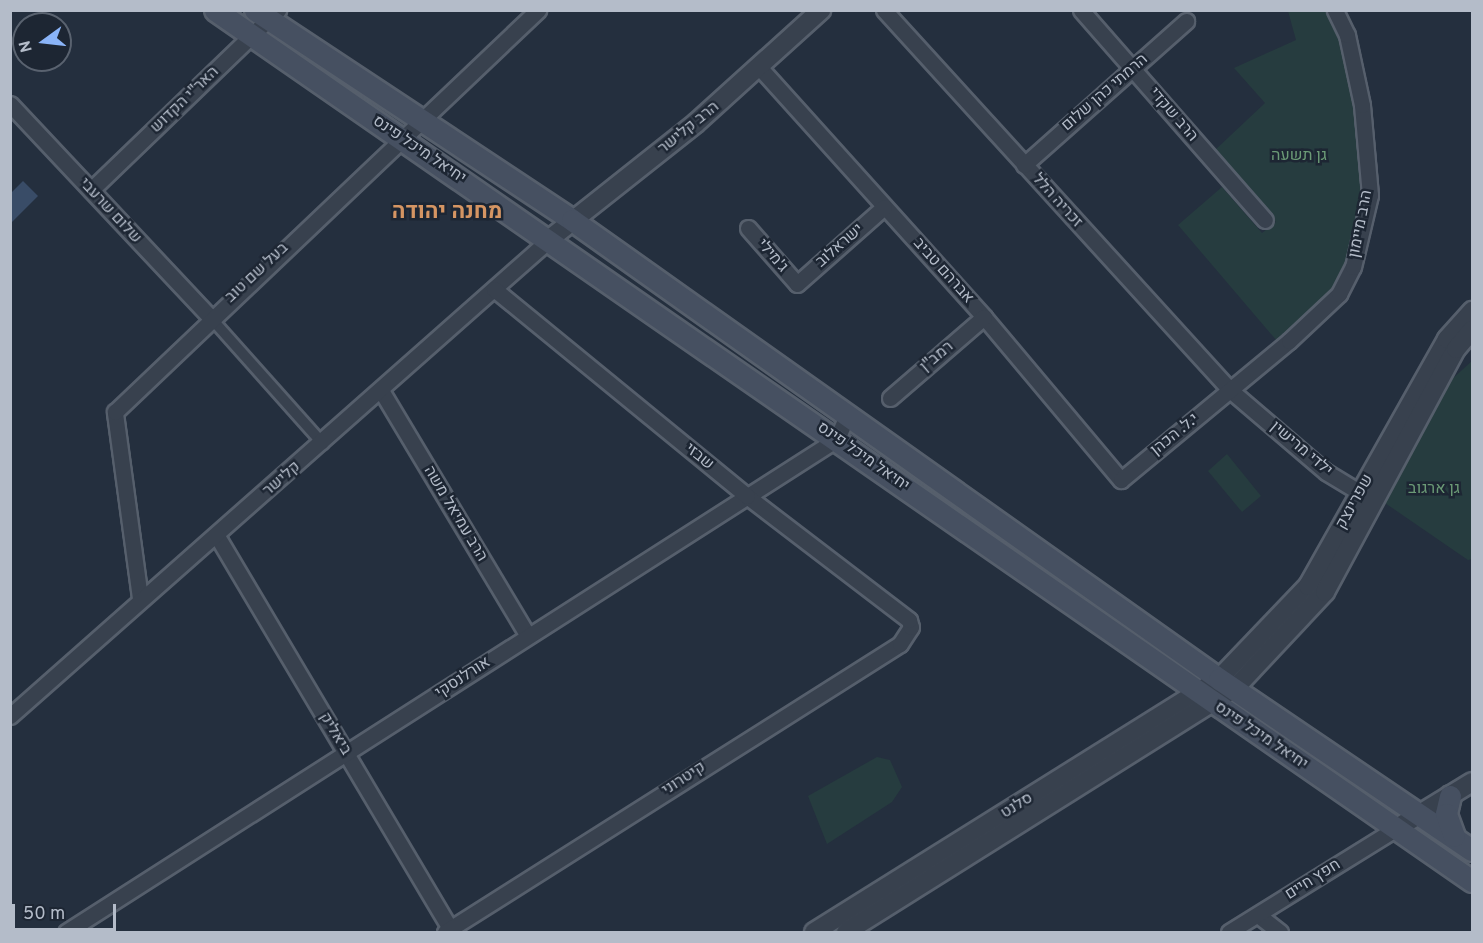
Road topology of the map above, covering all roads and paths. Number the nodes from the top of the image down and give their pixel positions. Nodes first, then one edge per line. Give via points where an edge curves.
1 (215, 10) edge
2 (538, 10) edge
3 (821, 10) edge
4 (884, 10) edge
5 (1081, 10) edge
6 (1335, 10) edge
7 (267, 14) edge
8 (1186, 21) dead end
9 (250, 37) junction
10 (760, 68) junction
11 (1132, 69) junction
12 (10, 104) edge
13 (420, 120) junction
14 (401, 138) junction
15 (1024, 165) junction
16 (91, 190) junction
17 (884, 207) junction
18 (572, 220) junction
19 (1265, 220) dead end
20 (748, 228) dead end
21 (551, 238) junction
22 (797, 284) joint
23 (494, 289) junction
24 (1473, 311) edge
25 (210, 317) junction
26 (984, 317) junction
27 (1473, 330) edge
28 (1230, 390) junction
29 (382, 392) junction
30 (890, 398) dead end
31 (848, 416) junction
32 (837, 439) junction
33 (323, 444) junction
34 (1121, 480) joint
35 (747, 496) junction
36 (1368, 497) junction
37 (217, 536) junction
38 (140, 598) junction
39 (909, 620) joint
40 (528, 636) junction
41 (1256, 665) junction
42 (1227, 683) junction
43 (1205, 698) junction
44 (1263, 707) junction
45 (10, 716) edge
46 (346, 753) junction
47 (1473, 782) edge
48 (1450, 796) junction
49 (1422, 814) junction
50 (1398, 828) junction
51 (1454, 836) junction
52 (1473, 850) edge
53 (1473, 881) edge
54 (1258, 915) junction
55 (449, 931) edge
56 (66, 933) edge
57 (814, 933) edge
58 (846, 933) edge
59 (1229, 933) edge
60 (1280, 933) edge

1 - 9 main road
2 - 13 street, בעל שם טוב
3 - 10 street, הרב קלישר
4 - 15 street, זכריה הלל
5 - 11 street, הרב שקדי
6 - 28 street, הרב מיימון via 1347,35 1362,105 1370,195 1353,267 1339,294
7 - 9 street, האר"י הקדוש
7 - 13 main road, יחיאל מיכל פינס
8 - 11 street, הרמתי כהן שלום
9 - 14 main road, יחיאל מיכל פינס
9 - 16 street, האר"י הקדוש
10 - 17 street, אברהם טביב
10 - 18 street, הרב קלישר
11 - 15 street, הרמתי כהן שלום
11 - 19 street, הרב שקדי
12 - 16 street, שלום שרעבי
13 - 14 street, בעל שם טוב
13 - 18 main road, יחיאל מיכל פינס
14 - 21 main road, יחיאל מיכל פינס
14 - 25 street, בעל שם טוב
15 - 28 street, זכריה הלל
16 - 25 street, שלום שרעבי
17 - 22 street, ישראלוב
17 - 26 street, אברהם טביב
18 - 21 street, הרב קלישר
18 - 31 main road, יחיאל מיכל פינס
20 - 22 street, ג'מילי
21 - 23 street, קלישר
21 - 32 main road, יחיאל מיכל פינס
23 - 29 street, קלישר
23 - 35 street, שבזי
24 - 36 street, שפרינצק via 1447,339
25 - 33 street
25 - 38 street, בעל שם טוב via 116,412
26 - 30 street, רמב"ן
26 - 34 street, אברהם טביב
27 - 36 street, שפרינצק via 1456,349
28 - 34 street, י.ל. הכהן
28 - 36 street, ילדי מרישין via 1326,472
29 - 33 street, קלישר
29 - 40 street, הרב עמיאל משה
31 - 32 street
31 - 42 main road, יחיאל מיכל פינס
32 - 35 street, אורלנסקי
32 - 43 main road, יחיאל מיכל פינס
33 - 37 street, קלישר
35 - 39 street, שבזי
35 - 40 street, אורלנסקי
36 - 41 street, שפרינצק via 1324,592
36 - 42 street, שפרינצק via 1308,586
37 - 38 street, קלישר
37 - 46 street, ביאליק
38 - 45 street, קלישר
39 - 55 street, קיטרוני via 908,636 900,644
40 - 46 street, אורלנסקי
41 - 42 street, שפרינצק
41 - 44 street via 1250,678
42 - 43 street, סלנט
42 - 44 main road, יחיאל מיכל פינס
43 - 50 main road, יחיאל מיכל פינס
43 - 57 street, סלנט
43 - 58 street, סלנט
44 - 49 main road, יחיאל מיכל פינס
46 - 55 street, ביאליק
46 - 56 street, אורלנסקי
47 - 48 street
48 - 49 street
48 - 51 main road via 1446,814
49 - 50 street
49 - 51 main road, יחיאל מיכל פינס
50 - 53 main road, יחיאל מיכל פינס
50 - 54 street, חפץ חיים
51 - 52 main road, יחיאל מיכל פינס
54 - 59 street, חפץ חיים
54 - 60 street

